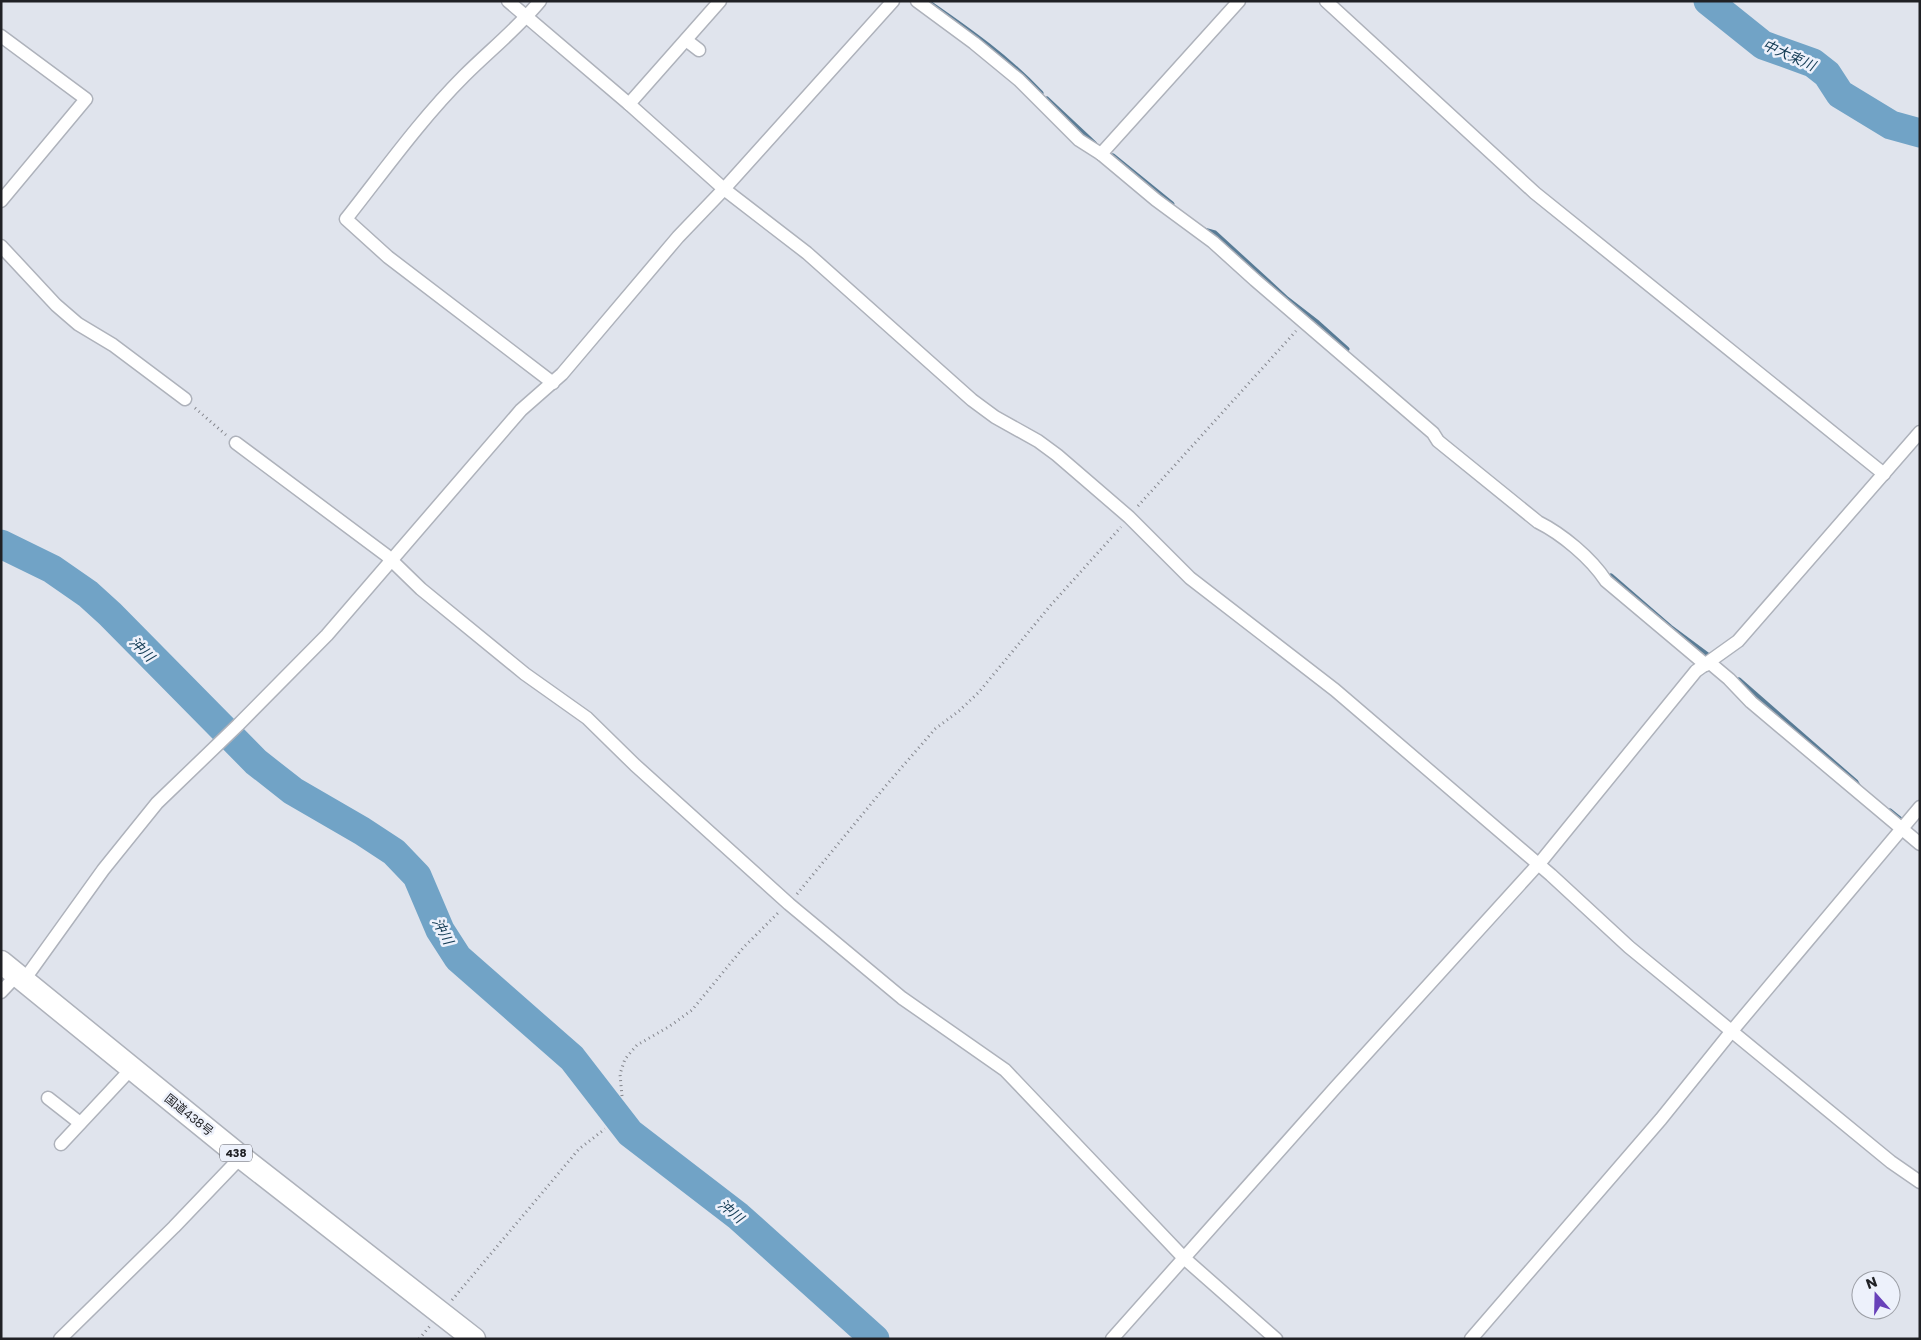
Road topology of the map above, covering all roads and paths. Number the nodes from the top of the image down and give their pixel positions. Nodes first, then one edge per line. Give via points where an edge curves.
1 (508, 1) edge
2 (540, 1) edge
3 (720, 1) edge
4 (893, 1) edge
5 (917, 1) edge
6 (1239, 1) edge
7 (1326, 1) edge
8 (527, 17) junction
9 (1, 36) edge
10 (686, 40) junction
11 (699, 50) dead end
12 (628, 104) junction
13 (1104, 151) junction
14 (724, 188) junction
15 (1, 201) edge
16 (1, 246) edge
17 (1304, 322) junction
18 (553, 383) junction
19 (185, 399) joint
20 (1920, 432) edge
21 (236, 444) joint
22 (1884, 474) junction
23 (1129, 516) junction
24 (390, 560) junction
25 (1708, 664) junction
26 (1920, 807) edge
27 (1904, 825) junction
28 (1920, 844) edge
29 (1537, 864) junction
30 (789, 904) junction
31 (14, 972) edge
32 (1, 992) edge
33 (1731, 1032) junction
34 (132, 1068) junction
35 (622, 1096) dead end
36 (48, 1098) dead end
37 (80, 1123) junction
38 (605, 1130) dead end
39 (61, 1144) dead end
40 (241, 1157) junction
41 (1920, 1182) edge
42 (1184, 1258) junction
43 (442, 1312) junction
44 (60, 1339) edge
45 (474, 1339) edge
46 (1112, 1339) edge
47 (1276, 1339) edge
48 (1471, 1339) edge

1 - 8 street
2 - 8 street
3 - 10 street
4 - 14 street
5 - 13 street via 1019,80 1079,140
6 - 13 street
7 - 22 street via 1535,193
8 - 12 street
8 - 18 street via 464,76 418,126 346,220 388,257
9 - 15 street via 86,99
10 - 11 street
10 - 12 street
12 - 14 street
13 - 17 street via 1156,200 1213,242
14 - 18 street
14 - 23 street via 807,253 972,400 1057,455
16 - 19 street via 78,324 113,345
17 - 23 path
17 - 25 street via 1438,440 1538,522 1551,529 1598,568 1606,581
18 - 24 street via 521,410
19 - 21 path
20 - 22 street
21 - 24 street
22 - 25 street via 1738,641
23 - 29 street via 1190,578 1335,690
23 - 30 path via 979,692 935,729
24 - 30 street via 525,674 587,718
24 - 31 street via 327,635 157,803 97,878
25 - 27 street
25 - 29 street via 1696,671
26 - 27 street
27 - 28 street
27 - 33 street
29 - 33 street via 1629,947
29 - 42 street
30 - 35 path via 743,948 692,1010 637,1045 625,1059 620,1074
30 - 42 street via 902,998 1005,1070
31 - 32 street
31 - 34 highway, 国道438号 / 438
33 - 41 street
33 - 48 street via 1661,1119
34 - 37 street
34 - 40 highway, 国道438号 / 438
36 - 37 street
37 - 39 street
38 - 43 path via 578,1149
40 - 43 highway, 国道438号 / 438
40 - 44 street
42 - 46 street
42 - 47 street
43 - 45 highway, 国道438号 / 438

